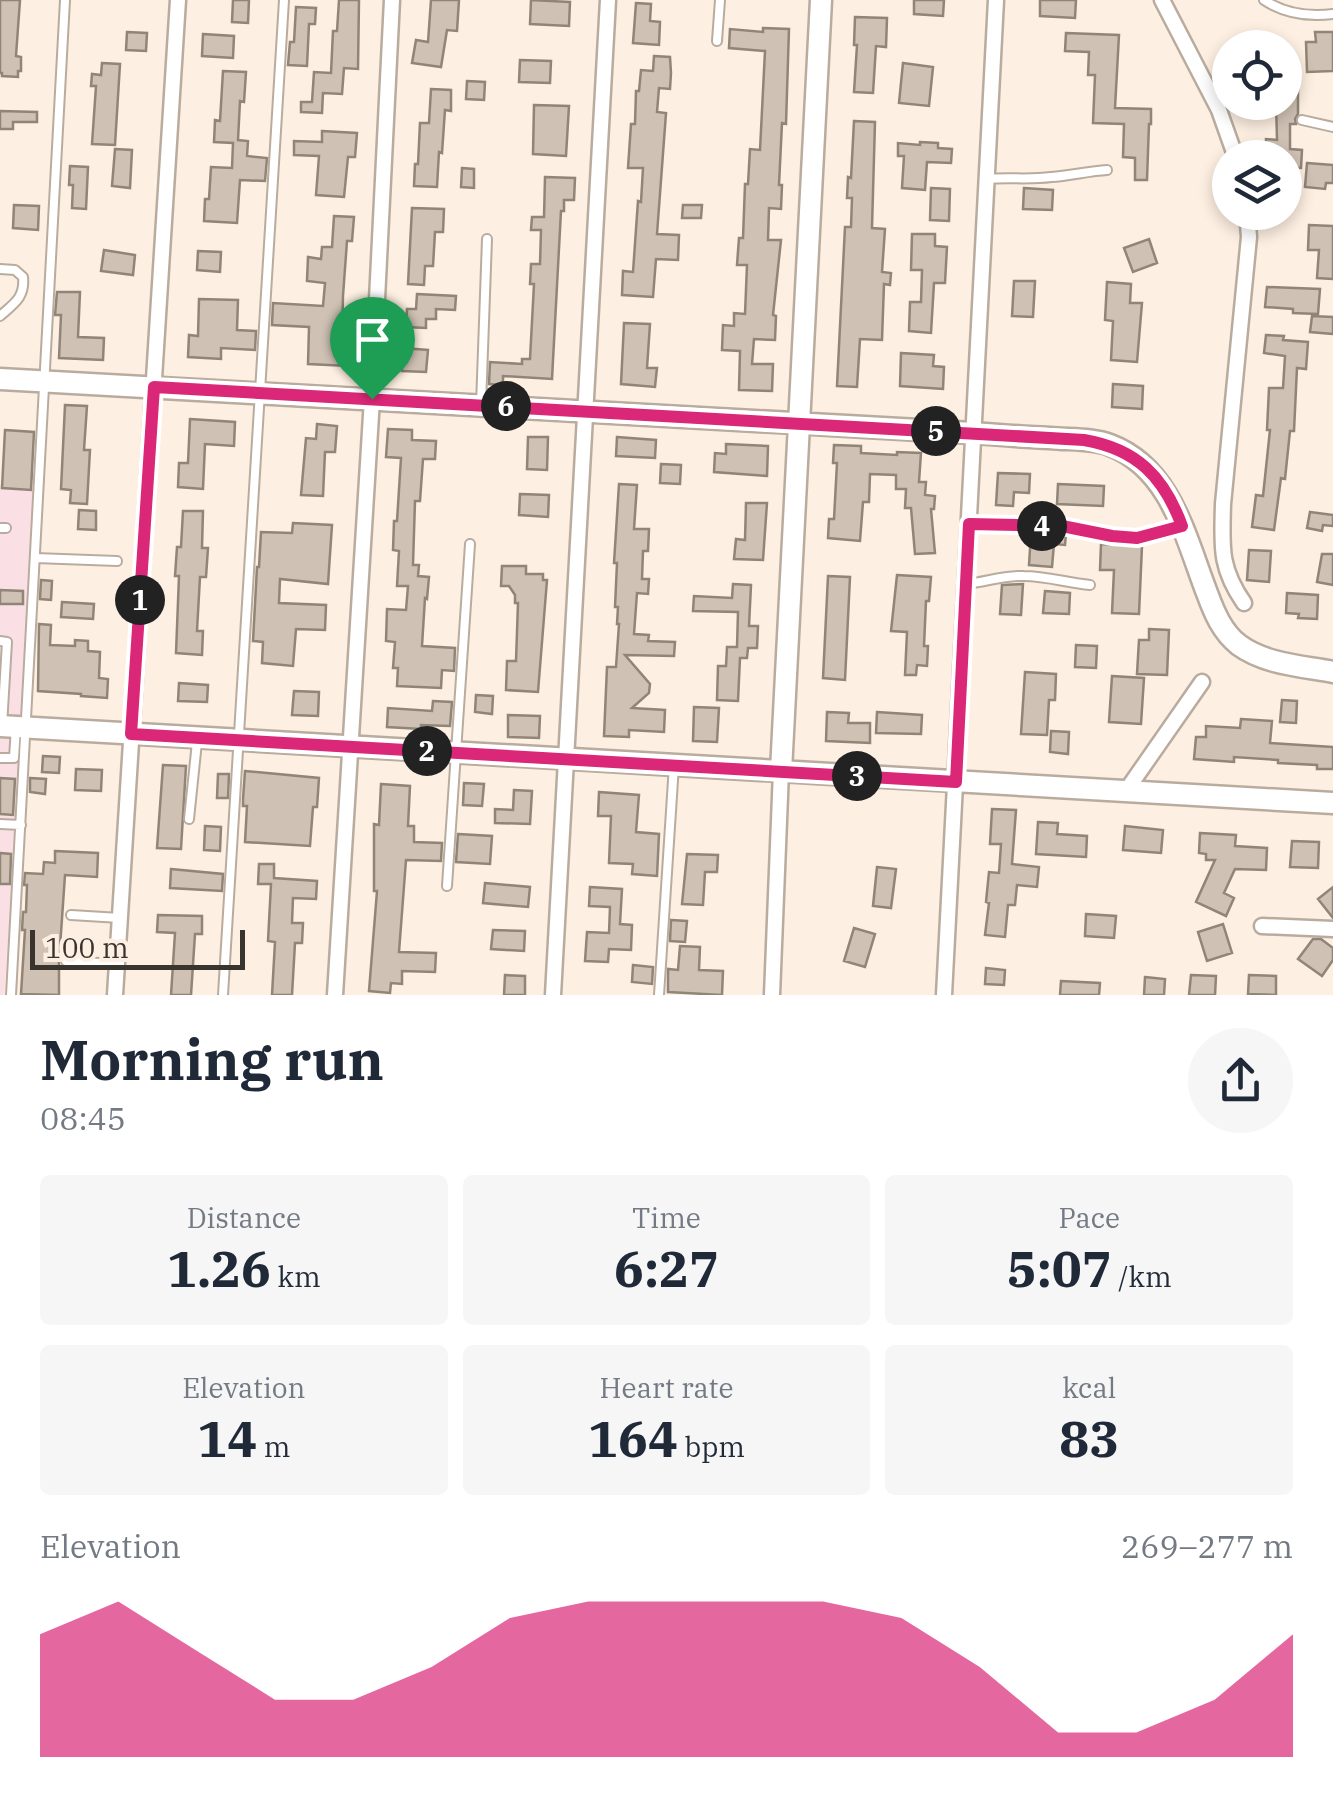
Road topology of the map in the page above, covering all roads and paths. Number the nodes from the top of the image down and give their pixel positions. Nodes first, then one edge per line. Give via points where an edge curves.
1 (65, 0) edge
2 (178, 0) edge
3 (284, 0) edge
4 (392, 0) edge
5 (608, 0) edge
6 (720, 0) edge
7 (821, 0) edge
8 (996, 0) edge
9 (1162, 0) edge
10 (1264, 0) edge
11 (1333, 14) edge
12 (717, 42) dead end
13 (1302, 120) dead end
14 (1333, 127) edge
15 (1230, 140) edge
16 (1107, 170) dead end
17 (987, 180) junction
18 (1248, 230) edge
19 (487, 238) dead end
20 (0, 269) edge
21 (0, 316) edge
22 (0, 379) edge
23 (44, 381) junction
24 (154, 387) junction
25 (260, 393) junction
26 (372, 399) junction
27 (481, 405) junction
28 (587, 410) junction
29 (798, 423) junction
30 (973, 433) junction
31 (969, 524) junction
32 (1182, 526) junction
33 (470, 544) dead end
34 (36, 558) junction
35 (117, 562) dead end
36 (966, 584) junction
37 (1090, 585) dead end
38 (1244, 602) dead end
39 (0, 642) edge
40 (1333, 672) edge
41 (1202, 682) dead end
42 (11, 726) edge
43 (131, 734) junction
44 (198, 737) junction
45 (240, 740) junction
46 (350, 746) junction
47 (456, 752) junction
48 (0, 758) edge
49 (565, 759) junction
50 (674, 765) junction
51 (781, 772) junction
52 (956, 782) junction
53 (1126, 792) junction
54 (1333, 803) edge
55 (190, 819) dead end
56 (0, 824) edge
57 (21, 825) junction
58 (447, 886) dead end
59 (71, 915) dead end
60 (120, 918) junction
61 (1262, 926) dead end
62 (1333, 930) edge
63 (66, 961) dead end
64 (117, 964) junction
65 (11, 995) edge
66 (115, 995) edge
67 (223, 995) edge
68 (335, 995) edge
69 (553, 995) edge
70 (659, 995) edge
71 (772, 995) edge
72 (944, 995) edge

1 - 23 lane
2 - 24 street
3 - 25 lane
4 - 26 street
5 - 28 street
6 - 12 lane
7 - 29 street
8 - 17 street
9 - 15 street
10 - 11 lane via 1298,14
13 - 14 lane
16 - 17 lane
17 - 30 street
18 - 38 street via 1222,543 1230,583
19 - 27 lane
20 - 21 lane via 23,276 24,288
22 - 23 street
23 - 24 street
23 - 34 lane
24 - 25 street
24 - 43 street
25 - 26 street
25 - 45 lane
26 - 27 street
26 - 46 street
27 - 28 street
28 - 29 street
28 - 49 street
29 - 30 street
29 - 51 street
30 - 31 street
30 - 32 street via 1108,444 1147,467
31 - 32 lane via 1062,526 1137,538
31 - 36 street
32 - 40 street via 1212,606 1234,642 1266,659
33 - 47 lane
34 - 35 lane
34 - 42 lane
36 - 37 lane via 1029,576
36 - 52 street
39 - 42 lane via 7,642
41 - 53 street
42 - 43 street
42 - 48 lane via 14,758
42 - 57 lane
43 - 44 street
43 - 60 street
44 - 45 street
44 - 55 lane
45 - 46 street
45 - 67 lane
46 - 47 street
46 - 68 street
47 - 49 street
47 - 58 lane
49 - 50 street
49 - 69 street
50 - 51 street
50 - 70 lane
51 - 52 street
51 - 71 street
52 - 53 street
52 - 72 street
53 - 54 street
56 - 57 lane
57 - 65 lane
59 - 60 lane
60 - 64 street
61 - 62 street
63 - 64 lane
64 - 66 street

